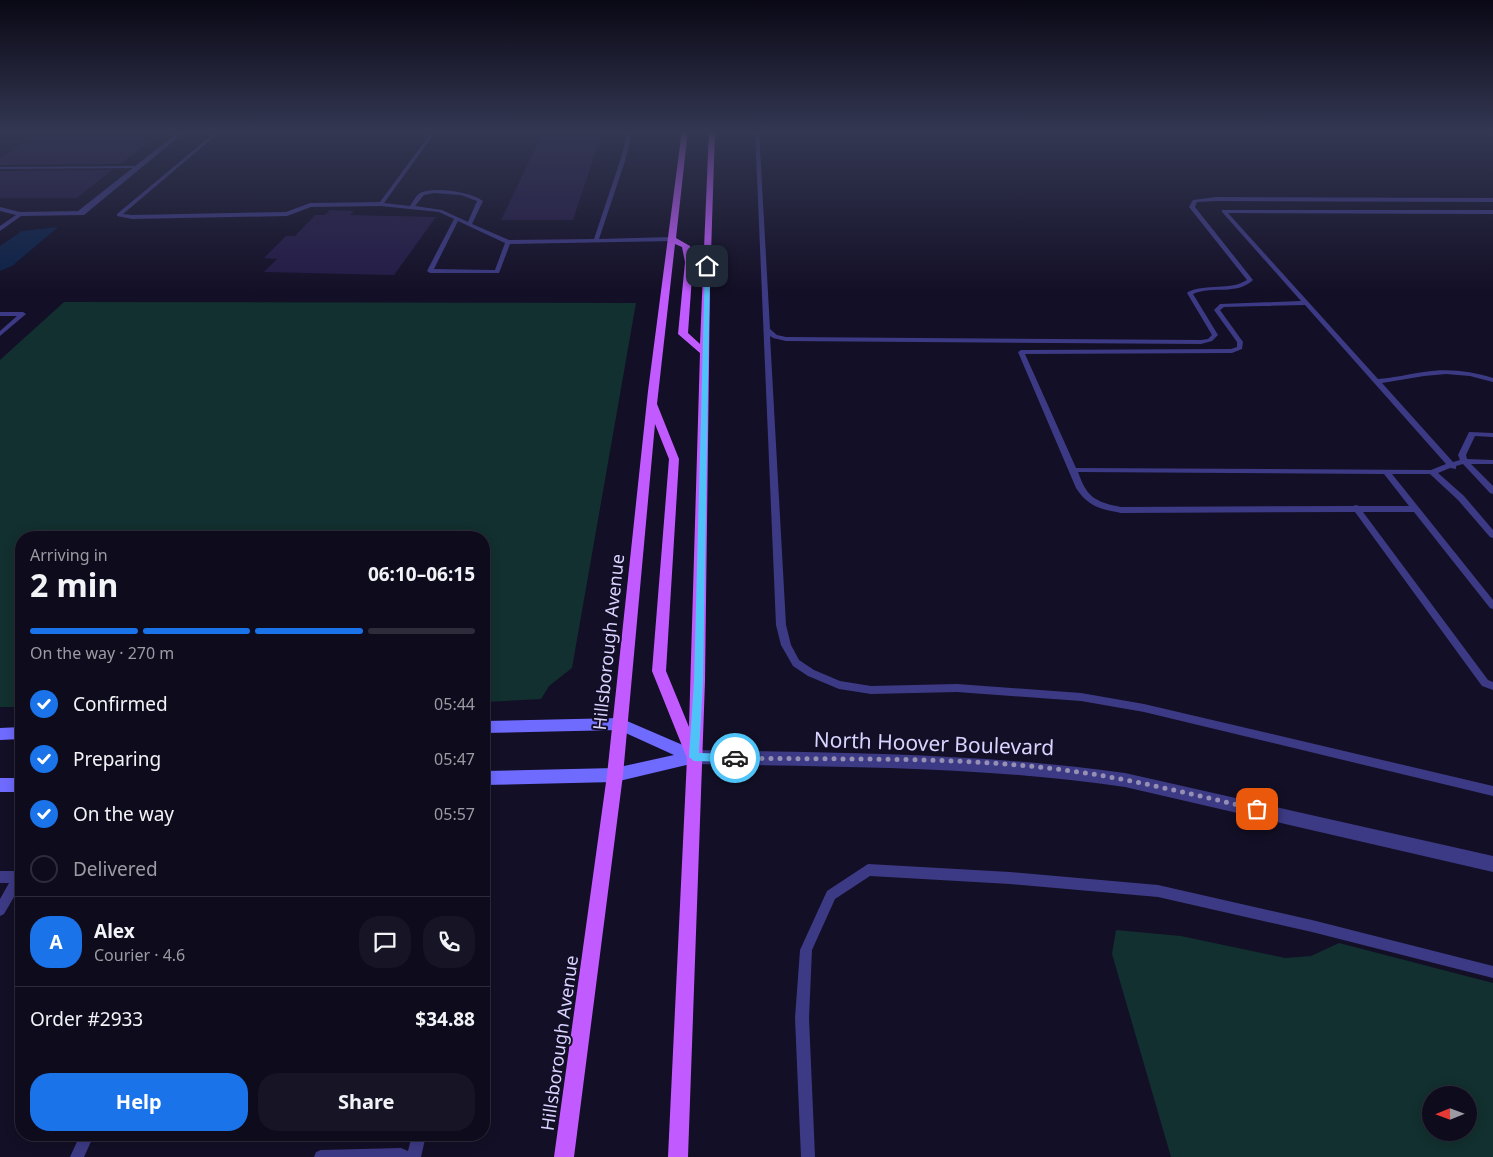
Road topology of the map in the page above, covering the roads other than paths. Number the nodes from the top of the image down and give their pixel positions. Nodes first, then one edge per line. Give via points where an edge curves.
1 (116, 184) edge
2 (155, 184) edge
3 (396, 184) edge
4 (614, 184) edge
5 (679, 184) edge
6 (710, 184) edge
7 (759, 184) edge
8 (1493, 200) edge
9 (381, 204) junction
10 (412, 207) junction
11 (0, 209) edge
12 (1493, 212) edge
13 (81, 213) joint
14 (20, 214) junction
15 (457, 219) junction
16 (469, 224) junction
17 (0, 228) edge
18 (672, 239) junction
19 (596, 241) junction
20 (508, 242) junction
21 (1307, 303) junction
22 (0, 314) edge
23 (766, 329) junction
24 (0, 334) edge
25 (705, 354) junction
26 (1493, 380) edge
27 (1376, 381) junction
28 (652, 404) junction
29 (1493, 435) edge
30 (1464, 461) junction
31 (1493, 462) edge
32 (1453, 467) junction
33 (1073, 470) junction
34 (1386, 472) junction
35 (1432, 472) junction
36 (1493, 491) edge
37 (1356, 508) junction
38 (1416, 509) junction
39 (1493, 535) edge
40 (1493, 606) edge
41 (1493, 686) edge
42 (620, 724) junction
43 (490, 726) edge
44 (15, 733) edge
45 (0, 734) edge
46 (694, 757) junction
47 (615, 775) junction
48 (490, 778) edge
49 (0, 785) edge
50 (15, 785) edge
51 (1493, 791) edge
52 (1493, 864) edge
53 (0, 876) edge
54 (15, 876) edge
55 (15, 886) edge
56 (0, 910) edge
57 (1493, 972) edge
58 (84, 1141) edge
59 (418, 1141) edge
60 (77, 1157) edge
61 (321, 1157) edge
62 (405, 1157) edge
63 (414, 1157) edge
64 (564, 1157) edge
65 (678, 1157) edge
66 (808, 1157) edge

1 - 13 street
2 - 9 lane via 119,214 287,214 310,205
3 - 9 lane
4 - 19 lane
5 - 18 main road, Hillsborough Avenue
6 - 25 main road
7 - 23 lane
8 - 23 lane via 1195,201 1192,207 1250,280 1241,287 1202,288 1190,293 1215,335 1201,342 786,339 775,337
9 - 10 lane
10 - 15 lane via 440,211
10 - 16 lane via 422,194 468,194 480,201
11 - 14 lane
12 - 21 lane via 1224,211
13 - 14 lane
14 - 17 lane
15 - 16 lane
15 - 20 lane via 430,271 497,272
16 - 20 lane
18 - 19 lane
18 - 25 main road via 686,246 689,262 683,334
18 - 28 main road, Hillsborough Avenue
19 - 20 lane
21 - 27 lane
21 - 33 lane via 1222,306 1217,310 1240,342 1240,348 1232,351 1021,352
22 - 24 lane via 23,314
23 - 51 lane via 781,625 786,645 796,663 811,673 839,685 871,690 957,688 1081,697 1154,711
25 - 46 main road
26 - 27 lane via 1473,375 1431,373
27 - 32 lane
28 - 42 main road, Hillsborough Avenue
28 - 46 main road via 674,459 659,671
29 - 30 lane via 1472,434 1462,455
30 - 31 lane
30 - 32 lane
30 - 36 lane
32 - 35 lane
33 - 34 lane
33 - 37 lane via 1080,492 1089,501 1121,510
34 - 35 lane
34 - 38 lane
35 - 39 lane via 1461,498
37 - 38 lane
37 - 41 lane via 1485,683
38 - 40 lane
42 - 43 main road
42 - 46 main road
42 - 47 main road, Hillsborough Avenue
44 - 45 main road
46 - 47 main road
46 - 52 street, North Hoover Boulevard via 941,762 1064,770 1125,780
46 - 65 main road
47 - 48 main road
47 - 64 main road, Hillsborough Avenue
49 - 50 main road
53 - 54 lane
55 - 56 lane
57 - 66 lane via 1158,891 868,870 831,895 806,950 802,1018
58 - 60 lane
59 - 63 lane
61 - 62 lane

